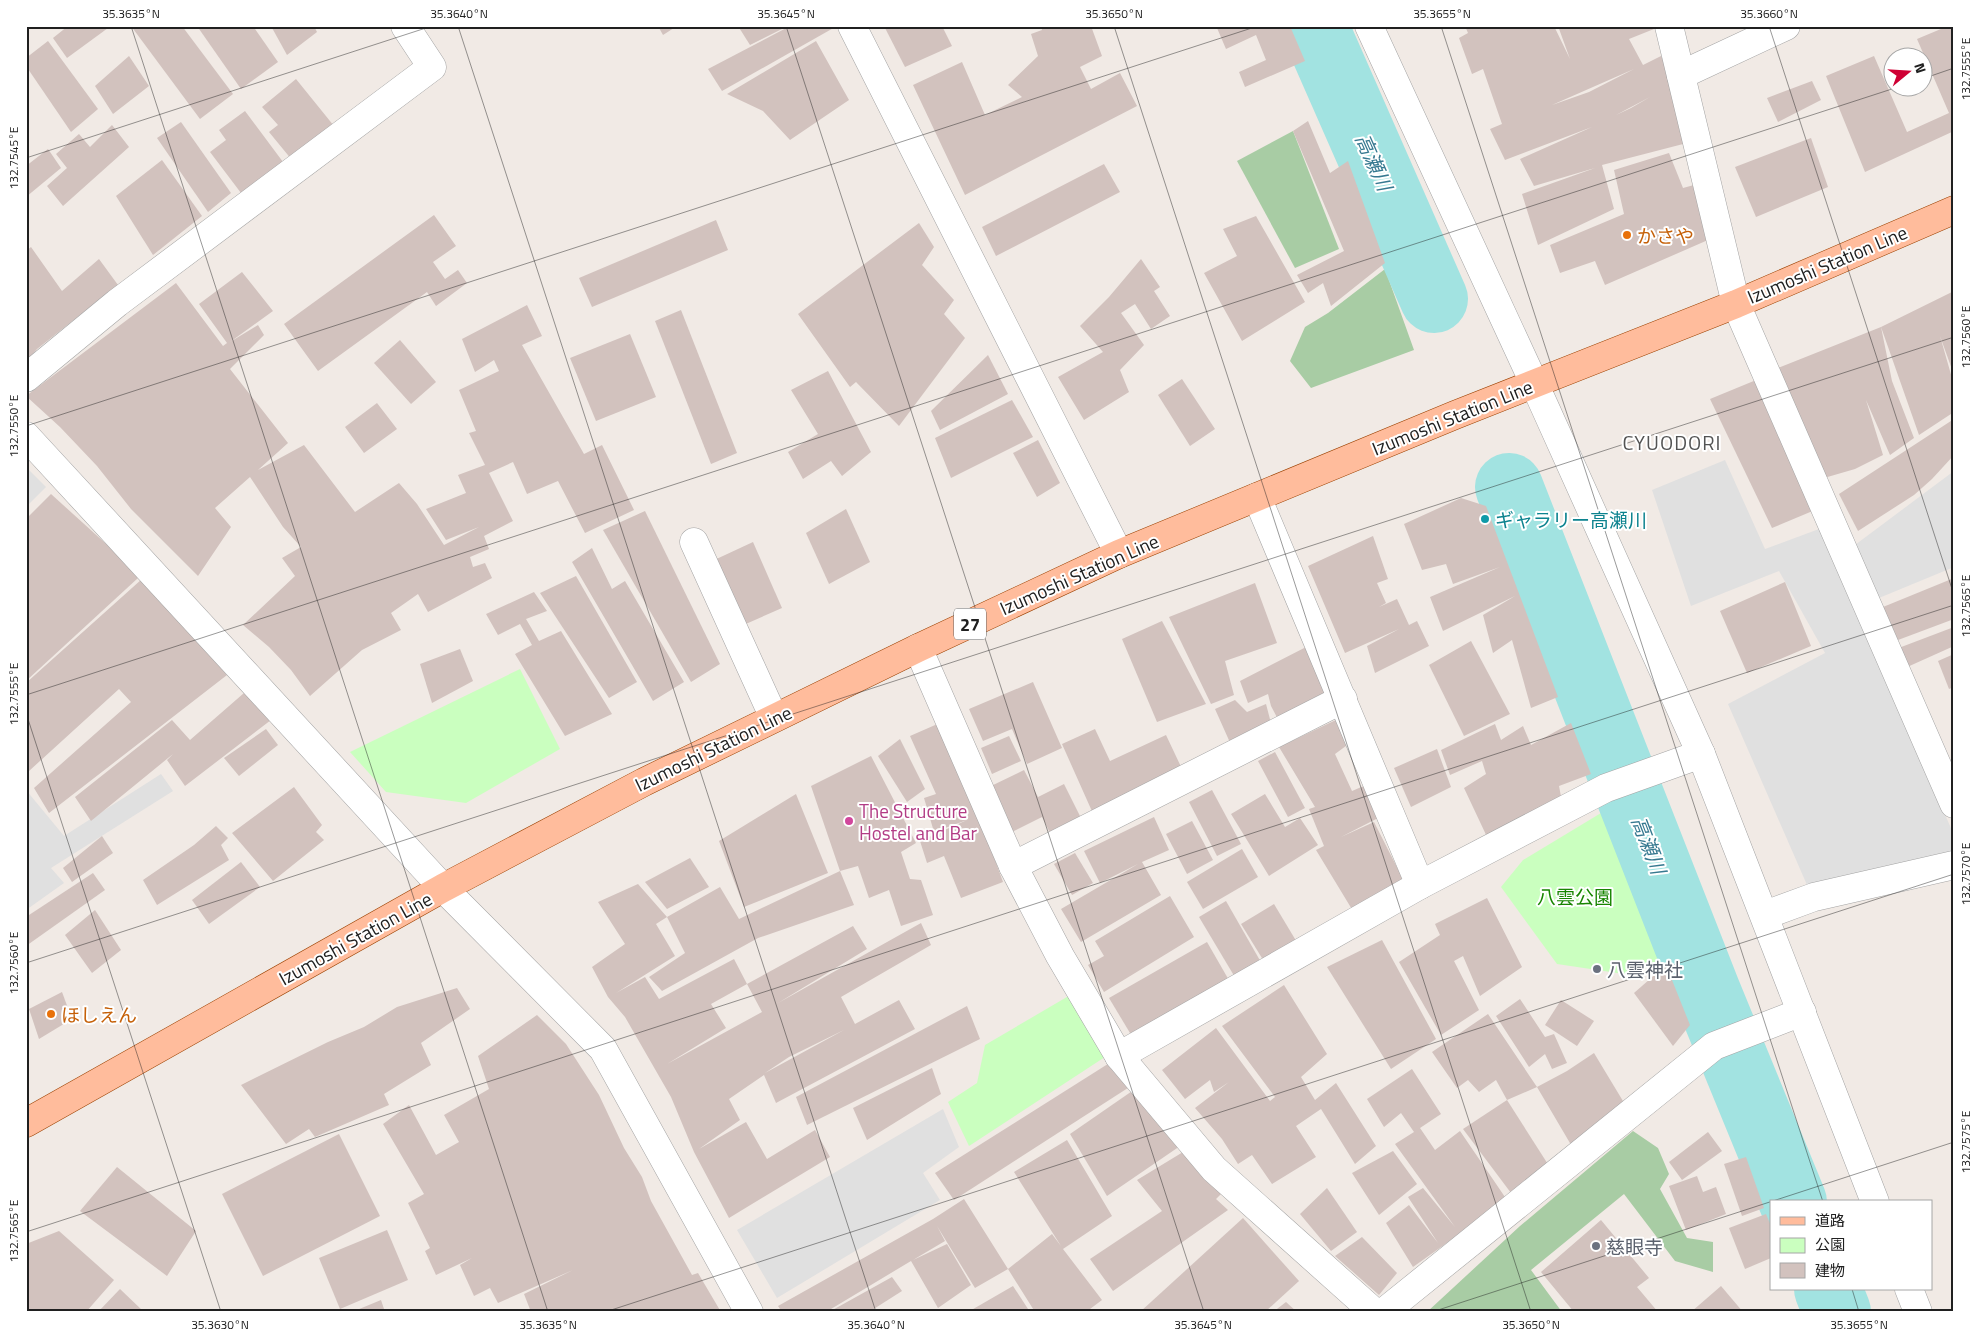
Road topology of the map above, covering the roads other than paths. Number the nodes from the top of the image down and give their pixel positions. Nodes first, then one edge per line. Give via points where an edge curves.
1 (405, 26) edge
2 (852, 26) edge
3 (1368, 26) edge
4 (1669, 26) edge
5 (1786, 26) edge
6 (1680, 75) junction
7 (1954, 210) edge
8 (1736, 304) junction
9 (26, 378) edge
10 (1534, 383) junction
11 (26, 436) edge
12 (1257, 497) junction
13 (694, 542) dead end
14 (1119, 554) junction
15 (918, 648) junction
16 (1343, 699) junction
17 (774, 718) junction
18 (1701, 754) junction
19 (1954, 804) edge
20 (1954, 865) edge
21 (1013, 866) junction
22 (1420, 885) junction
23 (443, 888) junction
24 (1765, 915) junction
25 (1802, 1012) junction
26 (1119, 1056) junction
27 (26, 1123) edge
28 (1874, 1200) edge
29 (1909, 1290) edge
30 (749, 1312) edge
31 (1374, 1312) edge
32 (1384, 1312) edge
33 (1918, 1312) edge

1 - 9 street via 432,67 117,303
2 - 14 street
3 - 10 street
4 - 6 street
5 - 6 street
6 - 8 street
7 - 8 main road, Izumoshi Station Line / 27
8 - 10 main road, Izumoshi Station Line / 27
8 - 19 street
10 - 12 main road, Izumoshi Station Line / 27
10 - 18 street
11 - 23 street
12 - 14 main road, Izumoshi Station Line / 27
12 - 16 street
13 - 17 street
14 - 15 main road, Izumoshi Station Line / 27
15 - 17 main road, Izumoshi Station Line / 27
15 - 21 street
16 - 21 street
16 - 22 street
17 - 23 main road, Izumoshi Station Line / 27
18 - 22 street via 1606,788
18 - 24 street
20 - 24 street via 1814,897
21 - 26 street via 1060,956
22 - 26 street
23 - 27 main road, Izumoshi Station Line / 27
23 - 30 street via 603,1049
24 - 25 street
25 - 28 street
25 - 32 street via 1714,1046
26 - 31 street via 1214,1169
29 - 33 street

